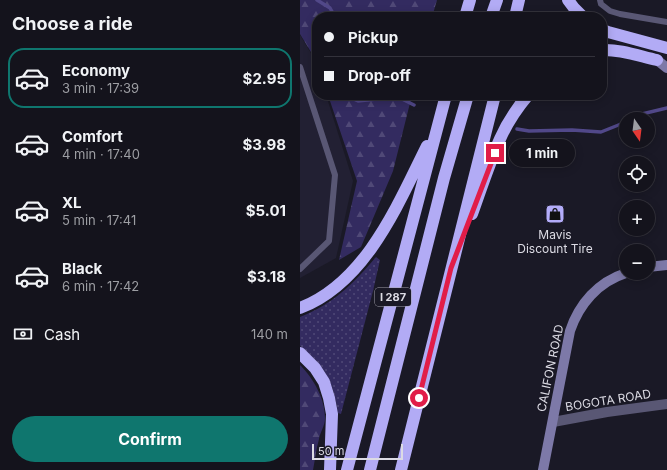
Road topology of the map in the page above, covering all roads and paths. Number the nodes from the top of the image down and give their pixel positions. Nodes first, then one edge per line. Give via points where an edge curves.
1 (470, 0) edge
2 (496, 0) edge
3 (519, 0) edge
4 (568, 0) edge
5 (600, 0) edge
6 (466, 12) edge
7 (493, 12) edge
8 (516, 12) edge
9 (578, 12) edge
10 (667, 22) edge
11 (607, 32) edge
12 (667, 48) edge
13 (607, 50) edge
14 (662, 61) edge
15 (300, 67) edge
16 (667, 68) edge
17 (445, 100) edge
18 (467, 100) edge
19 (494, 100) edge
20 (524, 100) edge
21 (439, 123) junction
22 (667, 265) edge
23 (655, 266) edge
24 (451, 268) junction
25 (300, 269) edge
26 (619, 276) edge
27 (300, 308) edge
28 (300, 353) edge
29 (667, 404) edge
30 (553, 422) junction
31 (330, 470) edge
32 (347, 470) edge
33 (370, 470) edge
34 (401, 470) edge
35 (544, 470) edge

1 - 6 highway
2 - 7 highway
3 - 8 highway
4 - 9 highway
5 - 10 lane via 610,11
11 - 12 highway
13 - 14 highway
14 - 16 street
15 - 25 lane via 335,175 329,241
17 - 21 highway, I 287
18 - 33 highway via 444,178
19 - 24 highway
20 - 24 highway via 500,138
21 - 27 highway via 378,239 345,278 326,294
21 - 32 highway, I 287
22 - 23 street
24 - 34 highway
26 - 30 street, CALIFON ROAD via 605,282 592,293 574,320
28 - 31 highway via 315,368 324,382 329,398 332,414
29 - 30 street, BOGOTA ROAD
30 - 35 street, CALIFON ROAD

